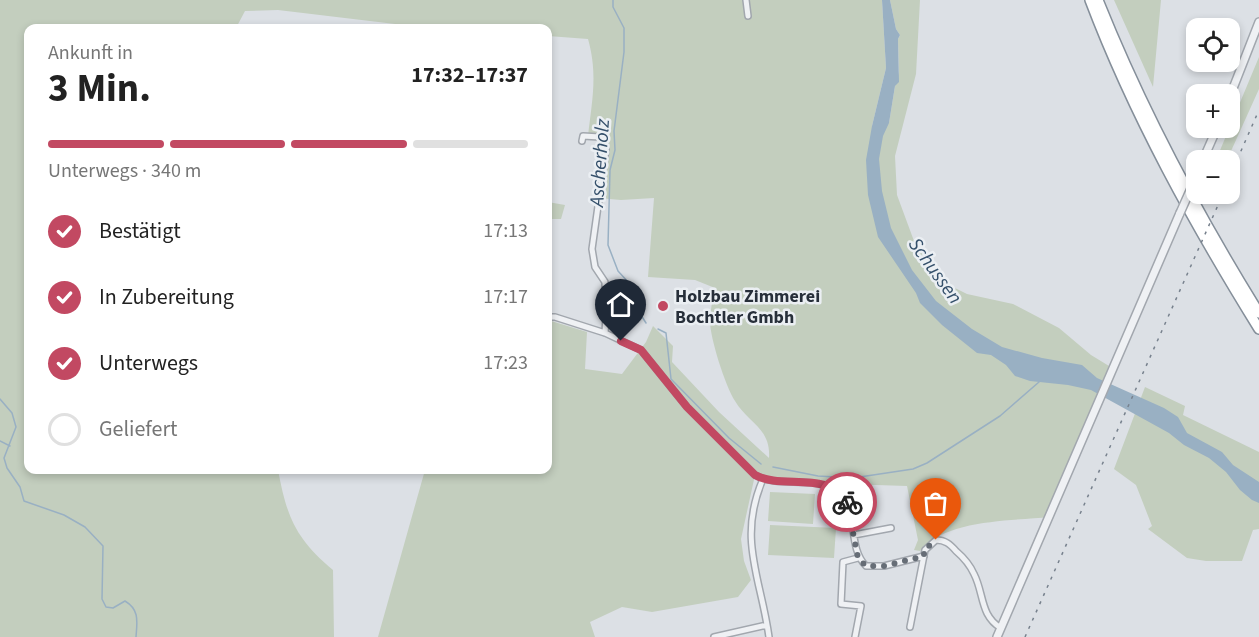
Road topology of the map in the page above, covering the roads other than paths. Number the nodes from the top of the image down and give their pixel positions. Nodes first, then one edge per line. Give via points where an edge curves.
1 (746, 0) edge
2 (1090, 0) edge
3 (1098, 0) edge
4 (748, 16) dead end
5 (1259, 22) edge
6 (1235, 84) edge
7 (582, 141) dead end
8 (1186, 200) edge
9 (1259, 313) edge
10 (552, 317) edge
11 (1259, 329) edge
12 (604, 333) junction
13 (763, 479) junction
14 (891, 528) dead end
15 (854, 535) junction
16 (924, 556) junction
17 (858, 558) junction
18 (767, 625) junction
19 (910, 627) dead end
20 (1001, 628) junction
21 (714, 637) edge
22 (769, 637) edge
23 (855, 637) edge
24 (998, 637) edge

1 - 4 street
2 - 11 highway via 1122,79 1172,181
3 - 9 highway via 1166,151
5 - 6 street
7 - 12 street via 583,136 600,137 606,149 592,249 595,267 605,282
8 - 20 street, bridge
10 - 12 street
12 - 13 street via 641,350 687,407
13 - 15 street via 830,487 849,506
13 - 18 street via 750,534
14 - 15 street
15 - 17 street
16 - 17 street via 884,566 866,566
16 - 19 street
16 - 20 street via 924,550 936,540 950,544 974,573 985,612
17 - 23 street via 843,562 841,604 861,606
18 - 21 street
18 - 22 street
20 - 24 street

